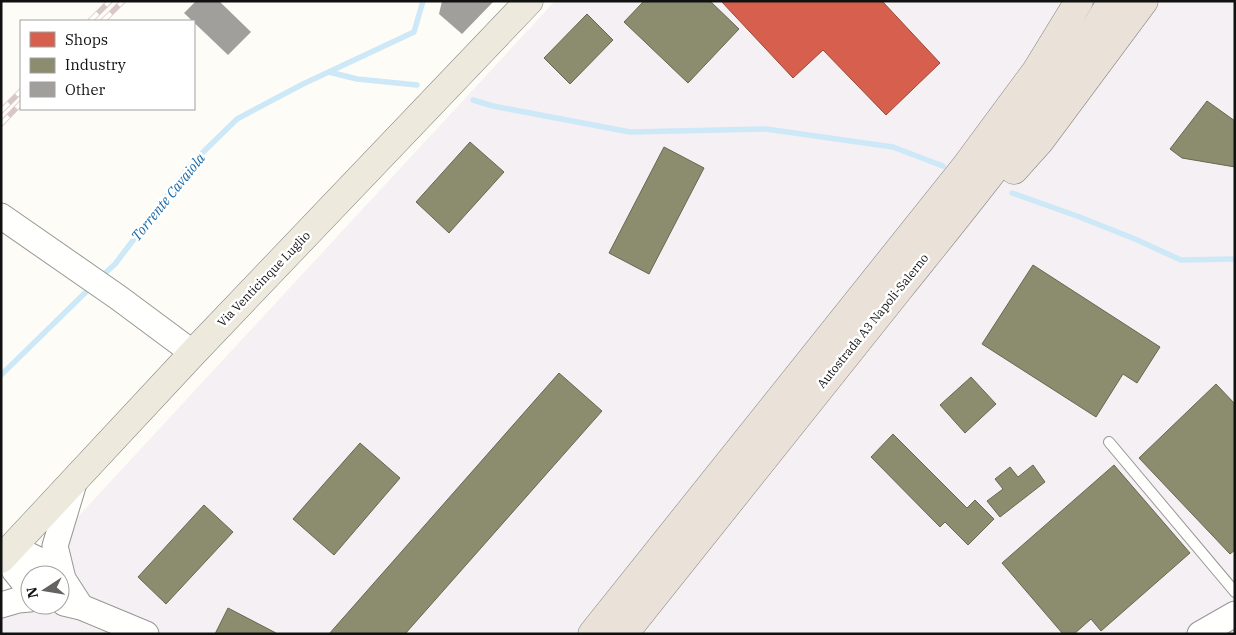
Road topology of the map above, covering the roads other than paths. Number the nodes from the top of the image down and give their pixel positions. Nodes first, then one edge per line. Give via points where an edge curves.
1 (529, 1) edge
2 (1069, 1) edge
3 (1079, 1) edge
4 (1112, 1) edge
5 (1144, 1) edge
6 (1036, 71) junction
7 (1, 216) edge
8 (925, 256) junction
9 (193, 353) junction
10 (1109, 442) dead end
11 (74, 483) junction
12 (7, 553) edge
13 (46, 565) edge
14 (60, 565) edge
15 (20, 578) edge
16 (1235, 592) edge
17 (70, 597) edge
18 (20, 600) edge
19 (1, 605) edge
20 (1235, 614) edge
21 (146, 634) edge
22 (592, 634) edge
23 (624, 634) edge
24 (1200, 634) edge

1 - 9 main road, Via Venticinque Luglio
2 - 6 highway
3 - 6 highway, Autostrada A3 Napoli-Salerno
4 - 8 highway, Autostrada A3 Napoli-Salerno via 1020,135
5 - 8 highway via 1040,141 988,199
6 - 22 highway, Autostrada A3 Napoli-Salerno via 965,166
7 - 9 street
8 - 23 highway, Autostrada A3 Napoli-Salerno
9 - 11 main road, Via Venticinque Luglio
10 - 16 lane
11 - 12 main road, Via Venticinque Luglio
11 - 14 street via 55,546
12 - 13 street
12 - 15 street
17 - 21 street
18 - 19 street
20 - 24 street

